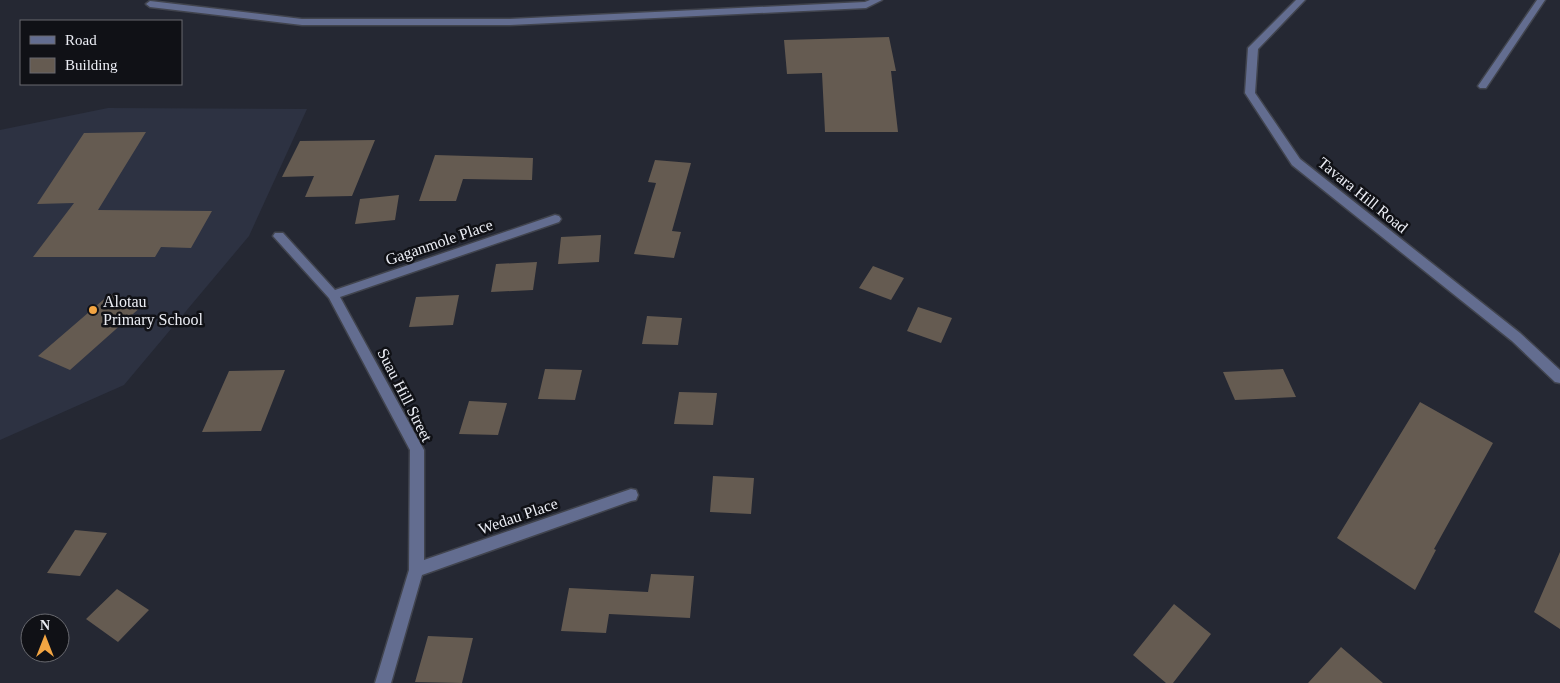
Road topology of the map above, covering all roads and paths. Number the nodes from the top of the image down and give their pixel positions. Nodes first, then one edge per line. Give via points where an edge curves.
1 (878, 0) edge
2 (1301, 0) edge
3 (1541, 0) edge
4 (150, 4) dead end
5 (1483, 86) dead end
6 (555, 219) dead end
7 (279, 236) dead end
8 (333, 295) junction
9 (1560, 378) edge
10 (631, 495) dead end
11 (416, 570) junction
12 (383, 683) edge

1 - 4 street via 856,6 510,22 302,22
2 - 9 street, Tavara Hill Road via 1253,48 1250,93 1296,162 1516,337
3 - 5 street
6 - 8 street, Gaganmole Place
7 - 8 street, Suau Hill Street
8 - 11 street, Suau Hill Street via 416,450
10 - 11 street, Wedau Place
11 - 12 street, Suau Hill Street

